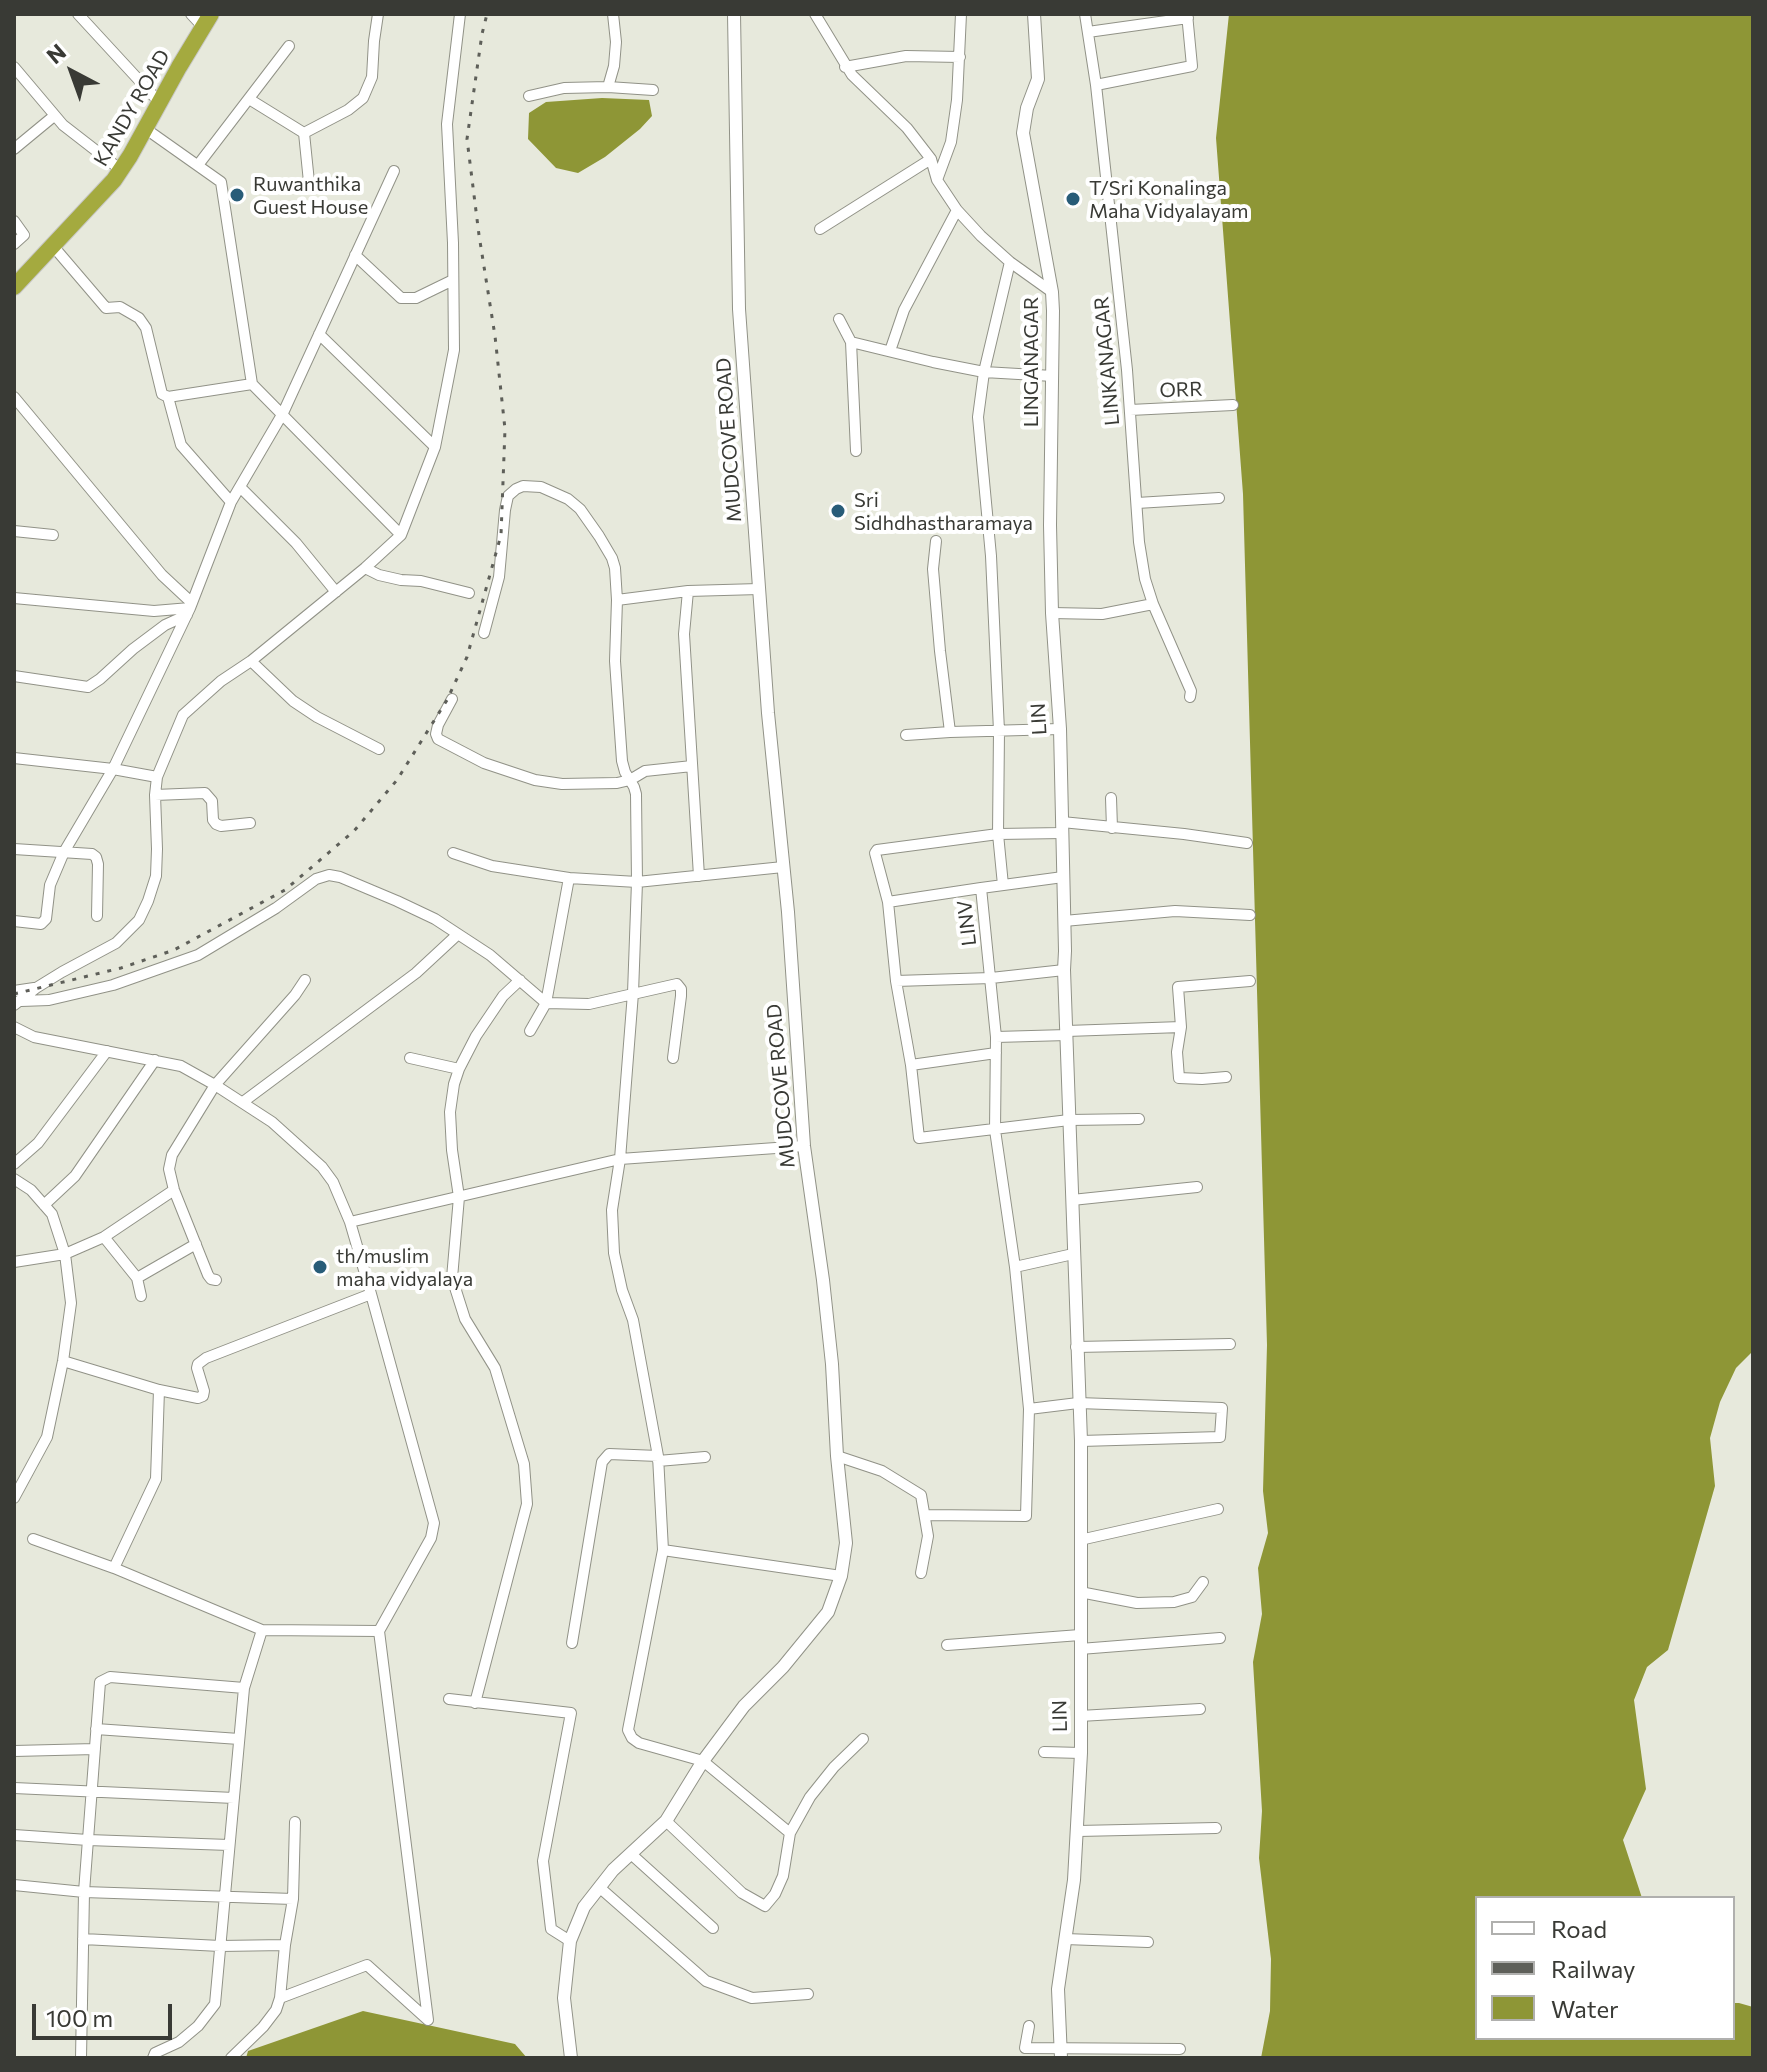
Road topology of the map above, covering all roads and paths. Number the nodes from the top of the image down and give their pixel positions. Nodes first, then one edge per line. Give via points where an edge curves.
1 (78, 14) edge
2 (191, 14) edge
3 (378, 14) edge
4 (460, 14) edge
5 (613, 14) edge
6 (734, 14) edge
7 (815, 14) edge
8 (961, 14) edge
9 (1034, 14) edge
10 (1085, 14) edge
11 (1187, 16) edge
12 (207, 21) edge
13 (1088, 32) junction
14 (289, 46) dead end
15 (960, 57) junction
16 (14, 67) edge
17 (845, 67) junction
18 (1096, 85) junction
19 (608, 87) junction
20 (653, 90) dead end
21 (529, 96) dead end
22 (249, 99) junction
23 (160, 103) junction
24 (54, 116) junction
25 (146, 129) junction
26 (304, 133) junction
27 (14, 149) edge
28 (931, 159) junction
29 (198, 165) junction
30 (121, 170) junction
31 (394, 171) dead end
32 (937, 180) junction
33 (309, 182) dead end
34 (957, 210) junction
35 (14, 221) edge
36 (820, 229) dead end
37 (14, 244) edge
38 (53, 246) junction
39 (355, 255) junction
40 (1010, 262) junction
41 (453, 280) junction
42 (14, 287) edge
43 (1052, 292) junction
44 (839, 319) dead end
45 (319, 334) junction
46 (851, 342) junction
47 (890, 351) junction
48 (984, 372) junction
49 (1053, 376) junction
50 (252, 384) junction
51 (14, 397) edge
52 (168, 397) junction
53 (1233, 405) dead end
54 (1130, 410) junction
55 (283, 413) junction
56 (435, 447) junction
57 (856, 451) dead end
58 (240, 487) junction
59 (1219, 498) dead end
60 (231, 502) junction
61 (1137, 503) junction
62 (14, 531) edge
63 (53, 535) dead end
64 (401, 535) junction
65 (936, 541) dead end
66 (365, 568) junction
67 (759, 589) junction
68 (688, 591) junction
69 (336, 592) junction
70 (469, 593) dead end
71 (14, 598) edge
72 (617, 600) junction
73 (1153, 604) junction
74 (190, 609) junction
75 (1052, 613) junction
76 (484, 633) dead end
77 (251, 661) junction
78 (14, 676) edge
79 (1190, 697) dead end
80 (452, 699) dead end
81 (1060, 729) junction
82 (999, 731) junction
83 (950, 732) junction
84 (906, 735) dead end
85 (379, 749) dead end
86 (14, 758) edge
87 (692, 766) junction
88 (113, 769) junction
89 (157, 777) junction
90 (630, 780) junction
91 (155, 795) junction
92 (1111, 798) dead end
93 (250, 823) dead end
94 (1062, 827) junction
95 (1112, 828) junction
96 (998, 834) junction
97 (1247, 843) dead end
98 (14, 849) edge
99 (64, 852) junction
100 (453, 853) dead end
101 (783, 867) junction
102 (699, 876) junction
103 (1063, 877) junction
104 (569, 878) junction
105 (637, 882) junction
106 (1003, 885) junction
107 (981, 888) junction
108 (888, 902) junction
109 (1250, 915) dead end
110 (97, 916) dead end
111 (14, 921) edge
112 (1064, 921) junction
113 (457, 935) junction
114 (1064, 970) junction
115 (991, 978) junction
116 (305, 980) dead end
117 (520, 980) junction
118 (896, 981) junction
119 (1250, 981) dead end
120 (633, 993) junction
121 (16, 999) edge
122 (546, 1003) junction
123 (14, 1027) edge
124 (1181, 1027) junction
125 (530, 1031) dead end
126 (1067, 1033) junction
127 (996, 1037) junction
128 (107, 1051) junction
129 (996, 1053) junction
130 (410, 1058) dead end
131 (673, 1058) dead end
132 (155, 1060) junction
133 (911, 1065) junction
134 (459, 1069) junction
135 (1226, 1077) dead end
136 (215, 1085) junction
137 (243, 1102) junction
138 (1139, 1119) dead end
139 (1069, 1120) junction
140 (995, 1130) junction
141 (804, 1146) junction
142 (620, 1159) junction
143 (14, 1164) edge
144 (14, 1179) edge
145 (1197, 1187) dead end
146 (174, 1190) junction
147 (459, 1197) junction
148 (1072, 1200) junction
149 (44, 1205) junction
150 (350, 1222) junction
151 (104, 1237) junction
152 (196, 1244) junction
153 (65, 1254) junction
154 (1073, 1254) junction
155 (14, 1262) edge
156 (1015, 1267) junction
157 (137, 1278) junction
158 (216, 1280) dead end
159 (371, 1294) junction
160 (141, 1296) dead end
161 (1230, 1344) dead end
162 (1076, 1347) junction
163 (63, 1361) junction
164 (159, 1390) junction
165 (1078, 1403) junction
166 (1029, 1409) junction
167 (1081, 1441) junction
168 (837, 1456) junction
169 (705, 1457) dead end
170 (658, 1458) junction
171 (14, 1498) edge
172 (1218, 1509) dead end
173 (926, 1515) junction
174 (33, 1539) dead end
175 (1080, 1540) junction
176 (663, 1550) junction
177 (114, 1568) junction
178 (921, 1573) dead end
179 (841, 1576) junction
180 (1203, 1582) dead end
181 (1080, 1592) junction
182 (262, 1630) junction
183 (379, 1631) junction
184 (1080, 1635) junction
185 (1220, 1638) dead end
186 (572, 1643) dead end
187 (947, 1645) dead end
188 (1080, 1649) junction
189 (244, 1688) junction
190 (449, 1699) dead end
191 (475, 1703) junction
192 (1200, 1709) dead end
193 (1080, 1716) junction
194 (96, 1729) junction
195 (239, 1739) junction
196 (863, 1739) dead end
197 (95, 1749) junction
198 (14, 1751) edge
199 (1044, 1752) dead end
200 (1081, 1753) junction
201 (703, 1761) junction
202 (14, 1788) edge
203 (91, 1793) junction
204 (234, 1798) junction
205 (666, 1821) junction
206 (295, 1822) dead end
207 (1216, 1828) dead end
208 (1078, 1831) junction
209 (790, 1833) junction
210 (14, 1835) edge
211 (88, 1840) junction
212 (229, 1845) junction
213 (631, 1854) junction
214 (14, 1885) edge
215 (599, 1887) junction
216 (84, 1892) junction
217 (225, 1896) junction
218 (293, 1899) junction
219 (713, 1928) dead end
220 (83, 1939) junction
221 (1065, 1939) junction
222 (570, 1941) junction
223 (1148, 1942) dead end
224 (285, 1945) junction
225 (220, 1946) junction
226 (808, 1994) dead end
227 (280, 1998) junction
228 (1029, 2026) dead end
229 (1180, 2049) dead end
230 (1060, 2054) edge
231 (81, 2058) edge
232 (153, 2058) edge
233 (231, 2058) edge
234 (571, 2058) edge

1 - 23 street
2 - 12 street
3 - 26 street via 372,77 363,98
4 - 41 street via 447,124
5 - 19 street via 616,42
6 - 67 street, MUDCOVE ROAD via 739,309
7 - 17 street
8 - 15 street
9 - 43 street, LINGANAGAR via 1038,79 1023,133
10 - 13 street, LINKANAGAR
11 - 13 street
11 - 18 street via 1192,66
12 - 23 highway, KANDY ROAD
13 - 18 street, LINKANAGAR
14 - 22 street
15 - 17 street via 906,56
15 - 32 street via 951,142
16 - 24 street
17 - 28 street
18 - 54 street, LINKANAGAR
19 - 20 street
19 - 21 street
22 - 26 street
22 - 29 street
23 - 25 highway, KANDY ROAD
24 - 27 street
24 - 30 street
25 - 29 street
25 - 30 highway, KANDY ROAD
26 - 33 street
28 - 32 street
28 - 36 street
29 - 50 street via 221,182
30 - 38 highway, KANDY ROAD
31 - 39 street
32 - 34 street
34 - 40 street
34 - 47 street via 904,310
35 - 37 street via 24,235
38 - 42 highway, KANDY ROAD
38 - 52 street via 106,308 120,307 139,318 159,387
39 - 41 street via 401,298 416,298
39 - 45 street
40 - 43 street
40 - 48 street
41 - 56 street via 454,350
43 - 49 street, LINGANAGAR
44 - 46 street
45 - 55 street
45 - 56 street
46 - 47 street
46 - 57 street
47 - 48 street
48 - 49 street
48 - 82 street via 978,417
49 - 75 street, LINGANAGAR
50 - 52 street
50 - 55 street
51 - 74 street
52 - 60 street via 181,445
53 - 54 street, ORR
54 - 61 street, LINKANAGAR
55 - 58 street
55 - 64 street
56 - 64 street
58 - 60 street
58 - 69 street
59 - 61 street
60 - 74 street
61 - 73 street, LINKANAGAR via 1139,542
62 - 63 street
64 - 66 street
65 - 83 street via 933,569
66 - 69 street
66 - 70 street
67 - 68 street
67 - 101 street, MUDCOVE ROAD
68 - 72 street
68 - 87 street via 684,634
69 - 77 street
71 - 74 street via 154,611
72 - 76 street via 612,558 580,509 557,493 523,486 508,496 499,577
72 - 90 street via 622,761
73 - 75 street via 1102,614
73 - 79 street, LINKANAGAR
74 - 78 street via 88,687
74 - 88 street
75 - 81 street, LIN
77 - 85 street via 293,701
77 - 89 street via 183,715
80 - 90 street via 436,734 465,755 548,782
81 - 82 street
81 - 94 street, LIN
82 - 83 street
82 - 96 street
83 - 84 street
86 - 88 street
87 - 90 street via 645,771
87 - 102 street
88 - 89 street
88 - 99 street
89 - 91 street
90 - 105 street via 636,794
91 - 93 street via 205,793 216,824
91 - 121 street via 156,876 139,920 116,943
92 - 95 street
94 - 95 street
94 - 96 street
94 - 103 street, LIN
95 - 97 street
96 - 106 street
96 - 108 street via 876,850
98 - 99 street
99 - 110 street via 96,857
99 - 111 street via 50,885 44,923
100 - 104 street via 492,866
101 - 102 street
101 - 141 street, MUDCOVE ROAD
102 - 105 street
103 - 106 street, LINV
103 - 112 street, LIN
104 - 105 street
104 - 122 street
105 - 120 street
106 - 107 street, LINV
107 - 108 street
107 - 115 street, LINV
108 - 118 street
109 - 112 street via 1175,911
112 - 114 street, LIN
113 - 117 street
113 - 121 street via 397,901 329,875 198,955 113,985 49,1000
113 - 137 street via 416,973
114 - 115 street
114 - 126 street, LIN
115 - 118 street
115 - 127 street, LINV
116 - 136 street
117 - 122 street
117 - 134 street via 503,996
118 - 133 street
119 - 124 street via 1178,987
120 - 122 street via 589,1004
120 - 131 street via 677,984 681,989
120 - 142 street
122 - 125 street
123 - 128 street via 34,1037
124 - 126 street
124 - 135 street via 1179,1078
126 - 127 street
126 - 139 street, LIN
127 - 129 street
128 - 132 street
128 - 143 street via 38,1143
129 - 133 street
129 - 140 street
130 - 134 street
132 - 136 street via 181,1066
132 - 149 street via 75,1176
133 - 140 street via 919,1138
134 - 147 street via 450,1112
136 - 137 street
136 - 146 street via 172,1155
137 - 150 street via 322,1167
138 - 139 street
139 - 140 street
139 - 148 street, LIN
140 - 156 street
141 - 142 street
141 - 168 street, MUDCOVE ROAD via 832,1364
142 - 147 street
142 - 170 street via 612,1210 614,1253 633,1320
144 - 149 street
145 - 148 street
146 - 151 street
146 - 152 street
147 - 150 street
147 - 191 street via 452,1278 465,1319 495,1368 524,1464 527,1504
148 - 154 street, LIN
149 - 153 street
150 - 159 street
151 - 153 street
151 - 157 street
152 - 157 street
152 - 158 street via 208,1275
153 - 155 street
153 - 163 street via 71,1303
154 - 156 street
154 - 162 street, LIN
156 - 166 street
157 - 160 street
159 - 164 street via 206,1358 197,1368 203,1396
159 - 183 street via 434,1523 431,1538
161 - 162 street
162 - 165 street, LIN
163 - 164 street
163 - 171 street via 47,1437
164 - 177 street via 156,1479
165 - 166 street
165 - 167 street, LIN
165 - 167 street via 1222,1408 1220,1437
166 - 173 street via 1026,1516
167 - 175 street, LIN
168 - 173 street via 882,1471 921,1495
168 - 179 street, MUDCOVE ROAD via 846,1543
169 - 170 street
170 - 176 street
170 - 186 street via 609,1454 602,1462
172 - 175 street
173 - 178 street
174 - 177 street
175 - 181 street, LIN
176 - 179 street
176 - 201 street via 628,1730 639,1743
177 - 182 street
179 - 201 street, MUDCOVE ROAD via 828,1612
180 - 181 street via 1192,1597 1174,1602 1137,1603
181 - 184 street, LIN
182 - 183 street
182 - 189 street
183 - 227 street via 428,2020 367,1965
184 - 187 street
184 - 188 street, LIN
185 - 188 street
188 - 193 street, LIN
189 - 194 street via 110,1677 100,1682
189 - 195 street
190 - 191 street
191 - 222 street via 571,1713 543,1861 551,1929
192 - 193 street
193 - 200 street, LIN
194 - 195 street
194 - 197 street
195 - 204 street
196 - 209 street via 810,1797
197 - 198 street
197 - 203 street
199 - 200 street
200 - 208 street, LIN
201 - 205 street, MUDCOVE ROAD
201 - 209 street
202 - 203 street
203 - 204 street
203 - 211 street
204 - 212 street
205 - 209 street via 742,1893 765,1906 783,1876
205 - 213 street, MUDCOVE ROAD
206 - 218 street
207 - 208 street
208 - 221 street, LIN
210 - 211 street
211 - 212 street
211 - 216 street
212 - 217 street
213 - 215 street, MUDCOVE ROAD
213 - 219 street
214 - 216 street
215 - 222 street, MUDCOVE ROAD
215 - 226 street via 706,1981 752,1998
216 - 217 street
216 - 220 street
217 - 218 street
217 - 225 street
218 - 224 street
220 - 225 street
220 - 231 street
221 - 223 street
221 - 230 street, LIN via 1058,1989
222 - 234 street, MUDCOVE ROAD via 564,1998
224 - 225 street
224 - 227 street
225 - 232 street via 215,2004 198,2026
227 - 233 street via 263,2027
228 - 230 street via 1025,2048
229 - 230 street

